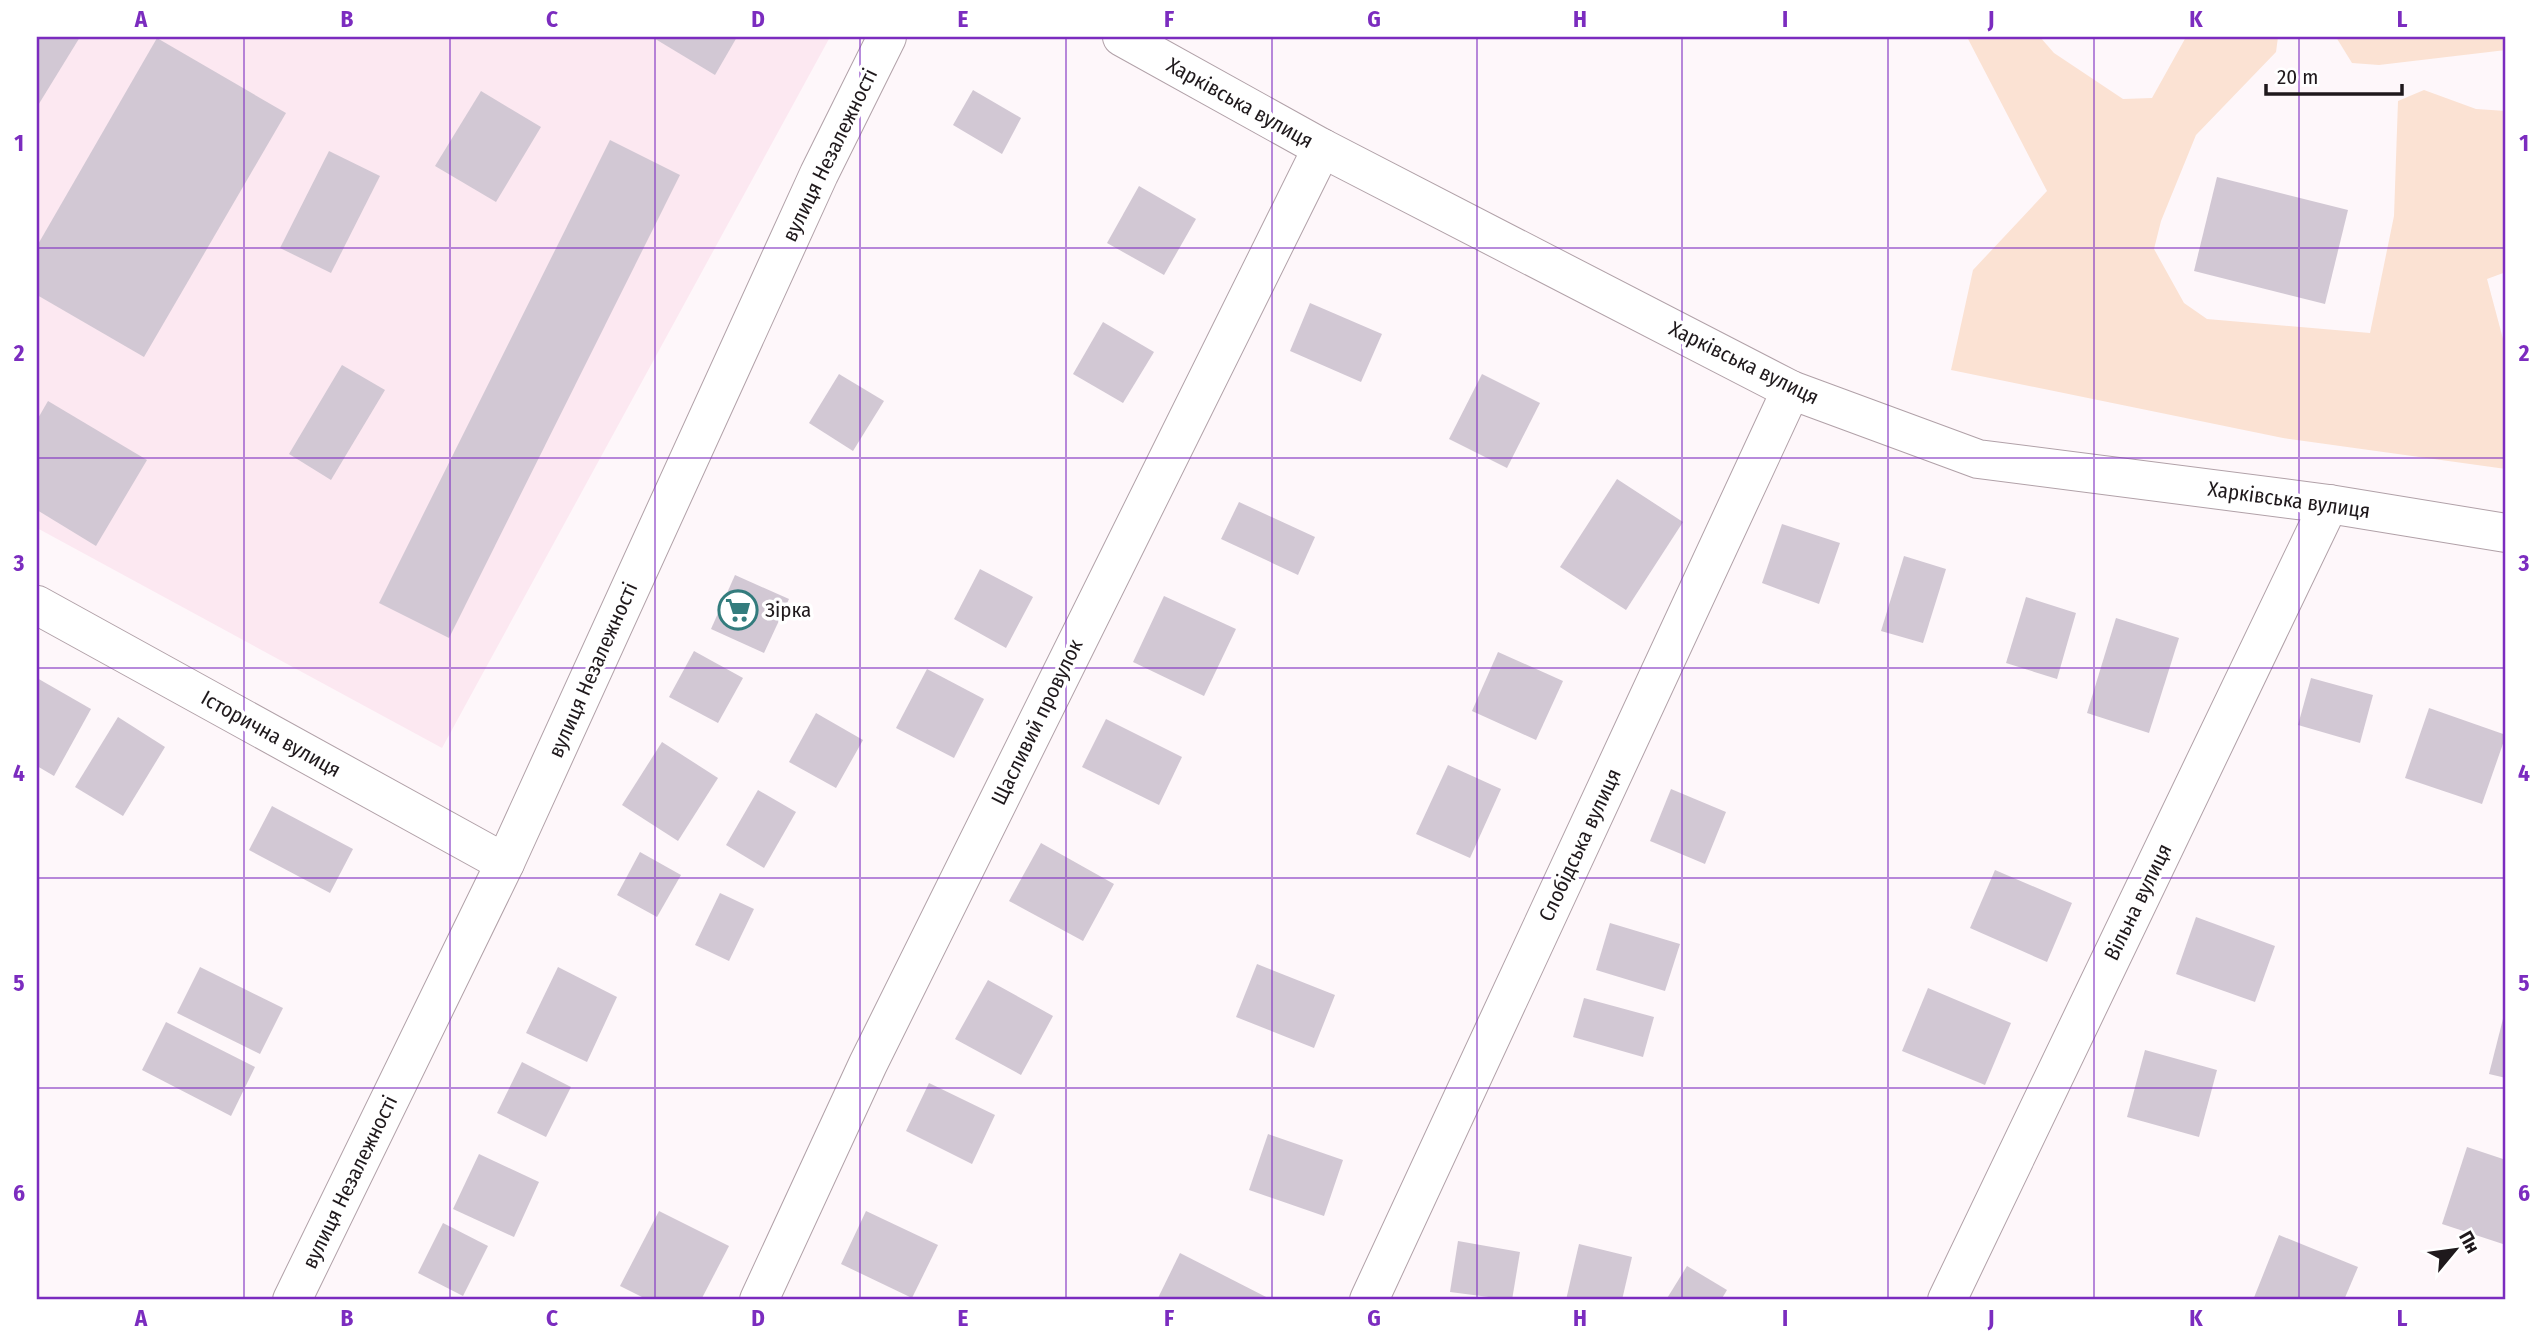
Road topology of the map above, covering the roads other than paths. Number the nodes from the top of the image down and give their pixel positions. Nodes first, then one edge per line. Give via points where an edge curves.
1 (887, 37) edge
2 (1122, 37) edge
3 (1322, 148) junction
4 (1791, 390) junction
5 (2329, 504) junction
6 (2506, 533) edge
7 (37, 605) edge
8 (505, 863) junction
9 (292, 1300) edge
10 (759, 1300) edge
11 (1369, 1300) edge
12 (1947, 1300) edge

1 - 8 street, вулиця Незалежності via 819,174
2 - 3 street, Харківська вулиця
3 - 4 street, Харківська вулиця
3 - 10 street, Щасливий провулок via 874,1051
4 - 5 street, Харківська вулиця via 1978,458
4 - 11 street, Слобідська вулиця
5 - 6 street, Харківська вулиця
5 - 12 street, Вільна вулиця
7 - 8 street, Історична вулиця
8 - 9 street, вулиця Незалежності

